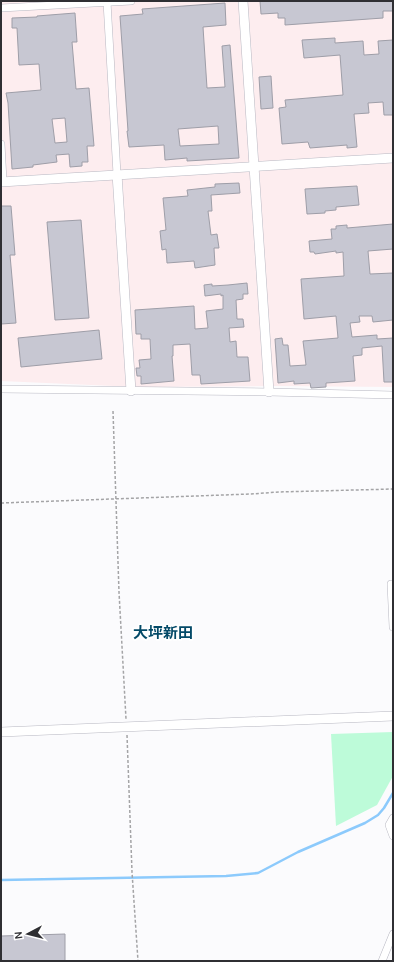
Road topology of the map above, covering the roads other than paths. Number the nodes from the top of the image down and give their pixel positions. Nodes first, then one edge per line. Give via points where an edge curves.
1 (130, 1) edge
2 (243, 1) edge
3 (107, 2) junction
4 (1, 8) edge
5 (1, 144) edge
6 (393, 158) edge
7 (254, 167) junction
8 (118, 174) junction
9 (2, 182) edge
10 (1, 389) edge
11 (131, 390) junction
12 (269, 392) junction
13 (393, 395) edge
14 (393, 584) edge
15 (393, 627) edge
16 (393, 716) edge
17 (1, 732) edge
18 (393, 818) edge
19 (393, 836) edge
20 (393, 934) edge
21 (393, 950) edge
22 (385, 953) junction
23 (382, 961) edge

1 - 3 street
2 - 7 street
3 - 4 street
3 - 8 street
5 - 9 street
6 - 7 street
7 - 8 street
7 - 12 street
8 - 9 street
8 - 11 street
10 - 11 street
11 - 12 street
12 - 13 street
14 - 15 street
16 - 17 street
18 - 19 street via 388,825
20 - 22 street
21 - 22 street
22 - 23 street

